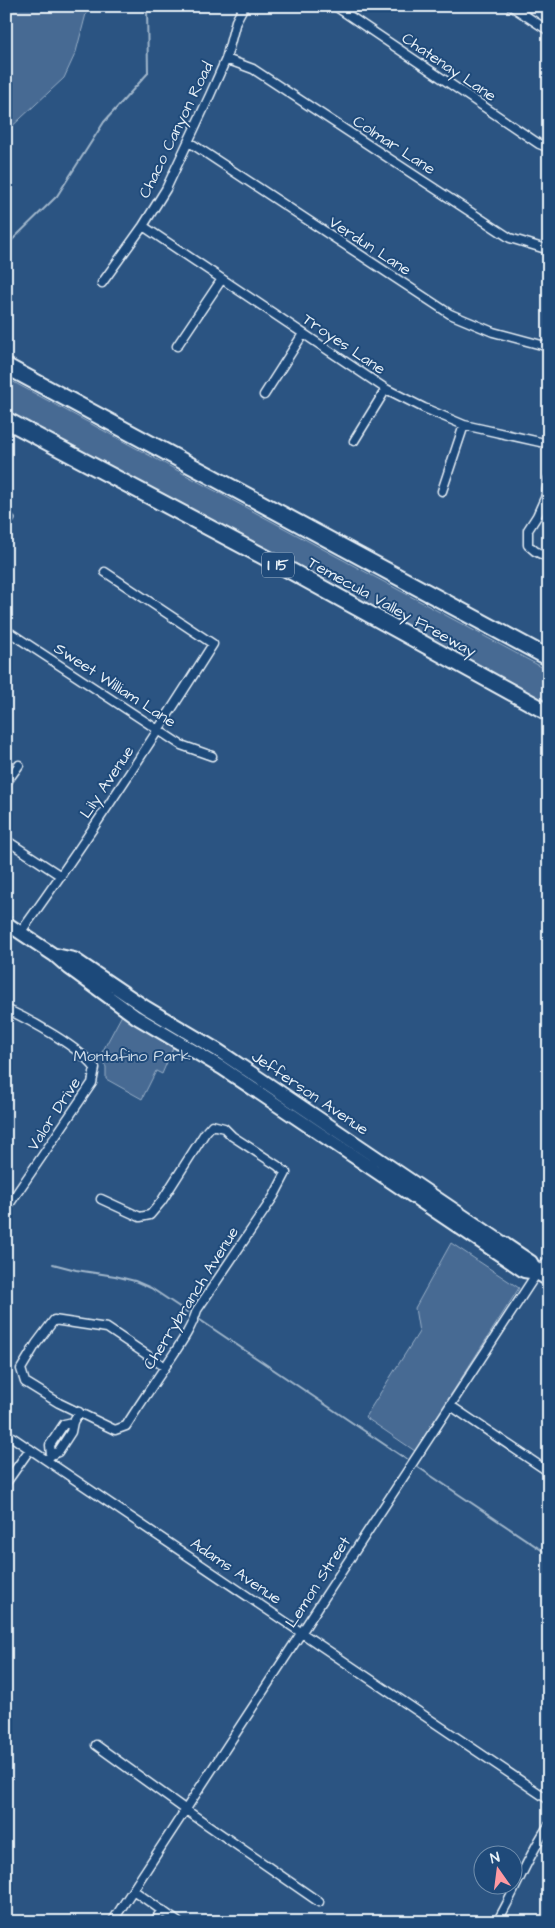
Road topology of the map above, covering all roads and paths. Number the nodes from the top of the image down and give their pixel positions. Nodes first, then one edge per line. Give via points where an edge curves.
1 (244, 6) edge
2 (335, 6) edge
3 (511, 6) edge
4 (549, 32) edge
5 (226, 59) junction
6 (189, 142) junction
7 (549, 148) edge
8 (143, 226) junction
9 (549, 250) edge
10 (222, 279) junction
11 (102, 283) dead end
12 (303, 334) junction
13 (177, 346) dead end
14 (549, 347) edge
15 (6, 366) edge
16 (386, 389) junction
17 (264, 395) dead end
18 (6, 420) edge
19 (464, 425) junction
20 (354, 441) dead end
21 (549, 444) edge
22 (549, 478) edge
23 (442, 491) dead end
24 (6, 512) edge
25 (6, 525) edge
26 (549, 558) edge
27 (105, 572) dead end
28 (6, 630) edge
29 (549, 658) edge
30 (549, 712) edge
31 (159, 730) junction
32 (212, 756) dead end
33 (19, 765) dead end
34 (6, 783) edge
35 (6, 840) edge
36 (61, 876) junction
37 (6, 923) edge
38 (20, 932) junction
39 (54, 955) junction
40 (6, 1009) edge
41 (222, 1068) junction
42 (320, 1119) junction
43 (101, 1199) dead end
44 (6, 1209) edge
45 (549, 1258) edge
46 (537, 1273) junction
47 (549, 1280) edge
48 (165, 1367) junction
49 (451, 1406) junction
50 (79, 1412) junction
51 (72, 1422) junction
52 (6, 1433) edge
53 (58, 1434) junction
54 (67, 1440) junction
55 (30, 1449) junction
56 (49, 1457) junction
57 (549, 1472) edge
58 (6, 1483) edge
59 (301, 1632) junction
60 (96, 1745) dead end
61 (549, 1800) edge
62 (186, 1810) junction
63 (549, 1825) edge
64 (133, 1890) junction
65 (319, 1902) dead end
66 (162, 1910) junction
67 (112, 1922) edge
68 (154, 1922) edge
69 (178, 1922) edge
70 (498, 1922) edge

1 - 5 street, Chaco Canyon Road via 236,21
2 - 7 street, Chatenay Lane
3 - 4 street
5 - 6 street, Chaco Canyon Road
5 - 9 street, Colmar Lane via 253,70 510,238
6 - 8 street, Chaco Canyon Road
6 - 14 street, Verdun Lane via 450,314 494,332
8 - 10 street, Troyes Lane
8 - 11 street, Chaco Canyon Road
10 - 12 street, Troyes Lane
10 - 13 street
12 - 16 street, Troyes Lane
12 - 17 street
15 - 29 highway, Temecula Valley Freeway
16 - 19 street, Troyes Lane
16 - 20 street
18 - 30 highway, Temecula Valley Freeway / I 15
19 - 21 street, Troyes Lane
19 - 23 street
22 - 26 street via 545,498 528,530 528,545
24 - 25 street via 10,519
27 - 31 street, Lily Avenue via 214,644
28 - 31 street, Sweet William Lane
31 - 32 street, Sweet William Lane via 181,745
31 - 36 street, Lily Avenue
33 - 34 street
35 - 36 street
36 - 38 street, Lily Avenue
37 - 38 main road, Jefferson Avenue
38 - 39 main road, Jefferson Avenue
39 - 41 main road, Jefferson Avenue via 136,1018
39 - 42 main road, Jefferson Avenue via 74,959
40 - 44 street, Valor Drive via 86,1057 95,1068 92,1083
41 - 42 main road via 243,1076 308,1119
41 - 46 main road, Jefferson Avenue via 524,1271
42 - 46 main road, Jefferson Avenue via 531,1262
43 - 48 street, Cherrybranch Avenue via 140,1217 150,1215 212,1125 224,1128 286,1174 197,1310 194,1322
45 - 46 street, Lemon Street
46 - 47 main road, Jefferson Avenue
46 - 49 street, Lemon Street
48 - 50 street, Cherrybranch Avenue via 126,1426 115,1430
48 - 50 street via 107,1328 54,1320 21,1369 25,1382
49 - 57 street
49 - 59 street, Lemon Street
50 - 51 street
51 - 53 street via 64,1424
51 - 54 street
52 - 55 street, Adams Avenue
53 - 54 street
53 - 56 street via 50,1445
54 - 56 street via 58,1452
55 - 56 street, Adams Avenue
55 - 58 street
56 - 59 street, Adams Avenue
59 - 61 street, Adams Avenue
59 - 62 street, Lemon Street
60 - 62 street
62 - 64 street, Lemon Street
62 - 65 street
63 - 70 street
64 - 66 street
64 - 67 street, Lemon Street
66 - 68 street
66 - 69 street

